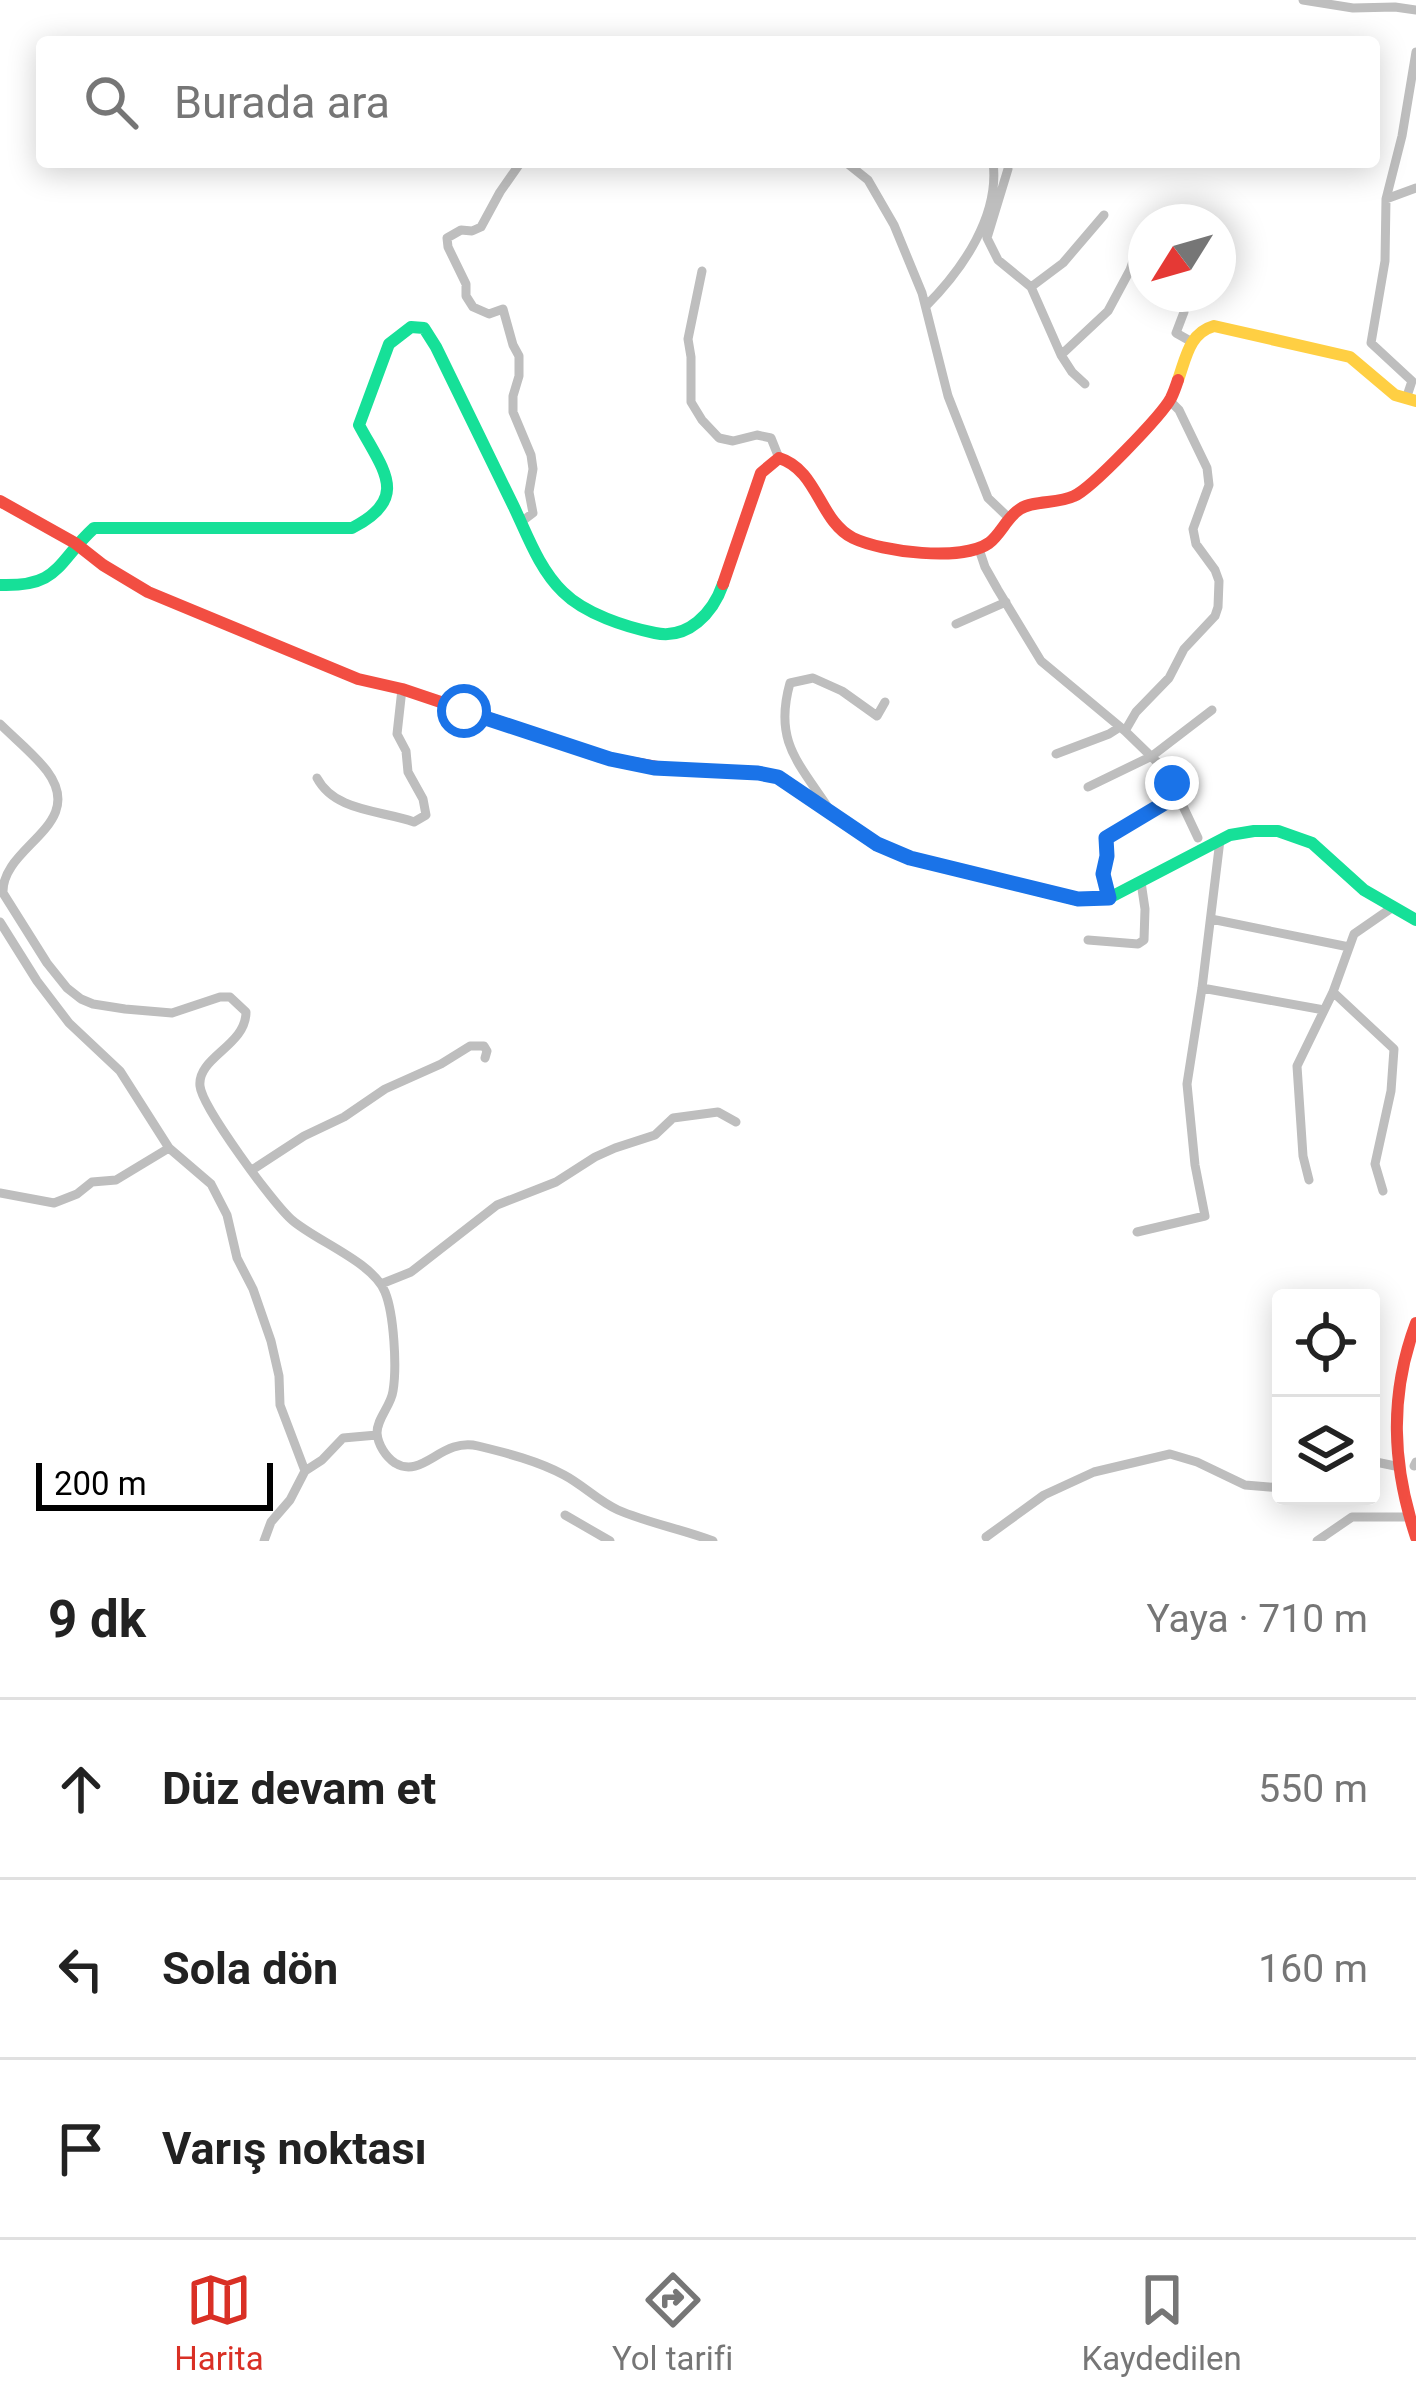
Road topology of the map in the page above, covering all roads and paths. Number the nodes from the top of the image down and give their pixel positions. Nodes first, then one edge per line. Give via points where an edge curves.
1 (1303, 0) edge
2 (1416, 10) edge
3 (1416, 52) edge
4 (517, 168) edge
5 (853, 168) edge
6 (994, 168) edge
7 (1008, 169) dead end
8 (1416, 188) edge
9 (1386, 199) junction
10 (1104, 215) dead end
11 (702, 271) dead end
12 (1128, 274) edge
13 (1031, 287) junction
14 (926, 306) junction
15 (1184, 312) edge
16 (1192, 342) junction
17 (1061, 355) junction
18 (1085, 384) dead end
19 (1411, 400) edge
20 (1170, 401) junction
21 (778, 458) junction
22 (0, 501) edge
23 (1010, 518) junction
24 (520, 522) junction
25 (75, 543) junction
26 (980, 549) junction
27 (0, 585) edge
28 (1006, 602) junction
29 (956, 624) dead end
30 (402, 688) junction
31 (885, 702) dead end
32 (1212, 710) dead end
33 (0, 724) edge
34 (1123, 729) junction
35 (1056, 754) dead end
36 (1152, 756) junction
37 (317, 778) dead end
38 (1088, 787) dead end
39 (1178, 795) junction
40 (833, 815) junction
41 (1198, 838) dead end
42 (1220, 840) junction
43 (1142, 883) junction
44 (1109, 898) junction
45 (1393, 908) junction
46 (1210, 919) junction
47 (1416, 920) edge
48 (0, 922) edge
49 (1088, 940) dead end
50 (1349, 947) junction
51 (1202, 988) junction
52 (1334, 992) junction
53 (1324, 1010) junction
54 (485, 1058) dead end
55 (736, 1122) dead end
56 (169, 1148) junction
57 (252, 1170) junction
58 (1310, 1180) dead end
59 (1383, 1191) dead end
60 (0, 1193) edge
61 (1137, 1232) dead end
62 (381, 1284) junction
63 (1416, 1323) edge
64 (377, 1435) junction
65 (1409, 1463) edge
66 (305, 1471) junction
67 (1416, 1481) edge
68 (1272, 1486) edge
69 (1410, 1492) edge
70 (565, 1515) dead end
71 (1413, 1515) edge
72 (986, 1537) dead end
73 (1416, 1537) edge
74 (263, 1541) edge
75 (610, 1541) edge
76 (713, 1541) edge
77 (1317, 1541) edge

1 - 2 street
3 - 9 street
4 - 24 street via 481,227 460,230 448,248 473,307 503,309 519,356 513,412 533,469 533,513
5 - 14 street via 882,201
6 - 14 street via 984,222
7 - 13 street via 987,238 998,260
8 - 9 street
9 - 19 street via 1371,343 1412,381
10 - 13 street
11 - 21 street via 688,339 691,402 719,437 764,435
12 - 17 street via 1108,311
13 - 17 street
14 - 23 street via 948,395 988,498
15 - 16 street via 1176,333
16 - 19 street via 1214,326 1331,351
16 - 20 street
17 - 18 street
20 - 23 street via 1086,490 1022,507
20 - 34 street via 1207,468 1193,529 1216,570 1218,607
21 - 24 street via 761,472 717,602 682,632 654,634 572,600
21 - 26 street via 798,466 854,539 926,551
22 - 25 street
23 - 26 street
24 - 25 street via 436,347 417,326 389,344 359,425 387,476 384,508 372,520 352,528 94,528
25 - 27 street via 43,583
25 - 30 street via 148,592 358,679
26 - 28 street
28 - 29 street
28 - 34 street via 1041,661
30 - 37 street via 397,734 425,815 414,822 356,808
30 - 40 street via 610,759 778,777
31 - 40 street via 877,716 813,678 790,683 783,709 788,746
32 - 36 street
33 - 57 street via 50,774 57,794 47,829 2,880 3,892 67,988 93,1004 172,1013 220,997 240,1004 241,1032 208,1065 200,1088
34 - 35 street
34 - 36 street
36 - 38 street
36 - 39 street
39 - 41 street
39 - 44 street via 1106,838
40 - 44 street via 910,858 1078,899
42 - 43 street
42 - 45 street via 1251,829 1304,839
42 - 46 street
43 - 44 street
43 - 49 street via 1144,940
45 - 47 street
45 - 50 street via 1354,934
46 - 50 street
46 - 51 street
48 - 56 street via 69,1023 121,1071
50 - 52 street
51 - 53 street
51 - 61 street via 1187,1084 1204,1216
52 - 53 street
52 - 59 street via 1394,1049 1375,1164
53 - 58 street via 1297,1066
54 - 57 street via 484,1046 470,1046
55 - 62 street via 718,1112 673,1118 655,1135 497,1205 411,1272
56 - 60 street via 116,1180 92,1182 54,1203
56 - 66 street via 211,1184 226,1215
57 - 62 street via 293,1221
62 - 64 street via 394,1365
63 - 65 street via 1396,1406
64 - 66 street via 343,1438
64 - 76 street via 402,1467 466,1443 552,1469 619,1511
65 - 69 street
66 - 74 street
67 - 69 street
68 - 72 street via 1245,1485 1169,1454 1094,1472 1044,1495
69 - 71 street
70 - 75 street
71 - 73 street
71 - 77 street via 1352,1517

